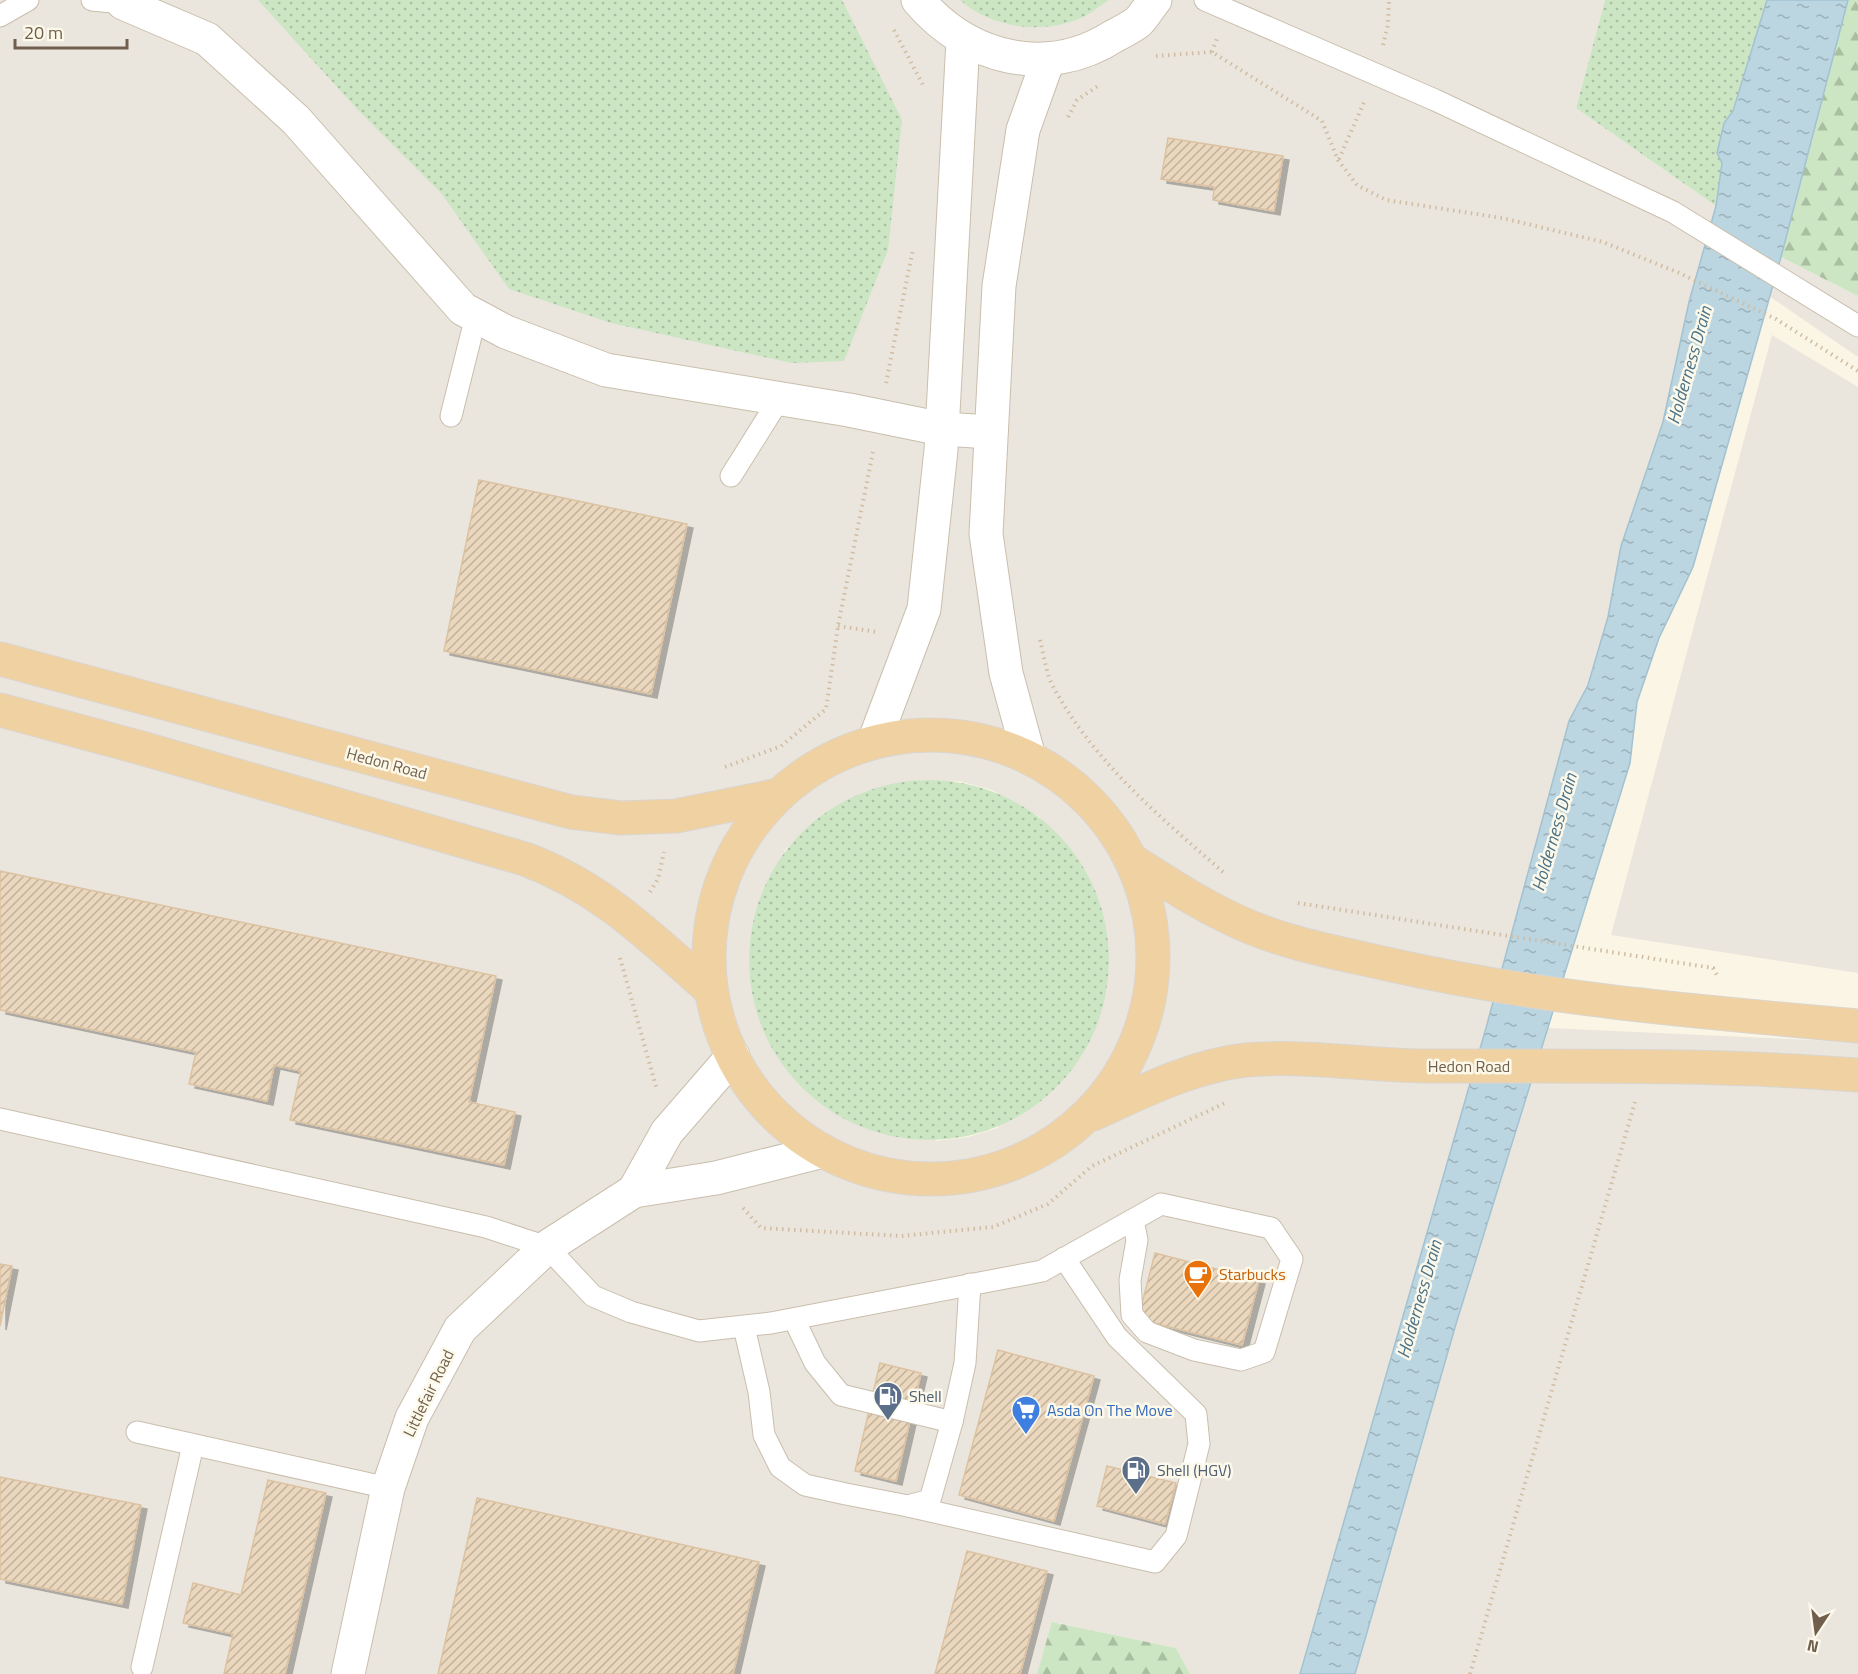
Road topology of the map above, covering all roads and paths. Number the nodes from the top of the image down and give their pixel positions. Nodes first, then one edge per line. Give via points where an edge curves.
1 (28, 0) edge
2 (918, 0) edge
3 (1155, 0) edge
4 (1205, 0) edge
5 (107, 1) edge
6 (0, 16) edge
7 (889, 20) dead end
8 (963, 40) junction
9 (1150, 56) dead end
10 (1048, 60) junction
11 (1104, 81) dead end
12 (925, 90) dead end
13 (1067, 120) dead end
14 (915, 242) dead end
15 (476, 316) junction
16 (1858, 326) edge
17 (1858, 371) edge
18 (780, 398) junction
19 (451, 416) dead end
20 (880, 416) junction
21 (942, 429) junction
22 (991, 432) junction
23 (731, 476) dead end
24 (1038, 631) dead end
25 (0, 658) edge
26 (0, 710) edge
27 (874, 742) junction
28 (1029, 757) junction
29 (721, 768) dead end
30 (779, 795) junction
31 (675, 816) junction
32 (1133, 861) junction
33 (1230, 878) dead end
34 (1287, 901) dead end
35 (631, 920) junction
36 (1583, 948) dead end
37 (706, 986) junction
38 (1858, 1026) edge
39 (732, 1056) junction
40 (1858, 1074) edge
41 (1635, 1102) dead end
42 (1090, 1116) junction
43 (0, 1119) edge
44 (823, 1151) junction
45 (634, 1191) junction
46 (1133, 1220) junction
47 (547, 1247) junction
48 (1064, 1258) junction
49 (970, 1284) junction
50 (794, 1319) junction
51 (744, 1327) junction
52 (952, 1422) junction
53 (137, 1432) dead end
54 (193, 1444) junction
55 (388, 1488) junction
56 (908, 1506) junction
57 (142, 1667) dead end
58 (348, 1674) edge
59 (1470, 1674) edge

1 - 6 lane
2 - 8 street via 934,20
3 - 10 street via 1137,22 1096,48
4 - 16 lane via 1425,96 1672,212
5 - 15 street via 207,39 296,120 463,309
7 - 12 path
8 - 10 street via 1004,56
8 - 21 street
9 - 17 path via 1212,52 1322,121 1338,160 1357,185 1386,200 1502,218 1603,242 1776,319
10 - 22 street via 1019,152 999,286
11 - 13 path via 1077,100
14 - 20 path
15 - 18 street via 506,332 606,370
15 - 19 lane
18 - 20 street
18 - 23 lane
20 - 21 street
20 - 29 path via 838,626 826,709 781,746
21 - 22 street
21 - 27 street via 924,609
22 - 28 street via 986,534 1006,673
24 - 33 path via 1053,687 1097,753
25 - 31 highway, Hedon Road via 571,812 621,818
26 - 35 highway via 145,748 525,859 561,872
27 - 28 highway via 926,735 979,740
27 - 30 highway via 823,763
28 - 32 highway via 1090,800
30 - 31 highway, Hedon Road
30 - 37 highway via 738,846 714,906
31 - 35 path via 658,879
32 - 38 highway via 1197,902 1245,925 1331,952 1452,979
32 - 42 highway via 1153,927 1152,995 1130,1060
34 - 36 path
35 - 37 highway
37 - 39 highway
39 - 44 highway via 787,1126
39 - 45 street, Littlefair Road via 667,1132
40 - 42 highway, Hedon Road via 1772,1068 1418,1066 1246,1060 1157,1084
41 - 59 path
42 - 44 highway via 1037,1154 961,1179 924,1180 872,1172
43 - 47 lane via 486,1227
44 - 45 street, Littlefair Road via 716,1178
45 - 47 street, Littlefair Road
46 - 46 lane via 1161,1204 1271,1228 1292,1259 1264,1352 1241,1360 1194,1350 1147,1332 1132,1315 1130,1280 1137,1240
46 - 48 lane
47 - 51 lane via 593,1296 631,1312 699,1331
47 - 55 street, Littlefair Road via 460,1329 412,1418
48 - 49 lane via 1042,1271
48 - 56 lane via 1116,1337 1196,1414 1199,1444 1176,1536 1155,1562
49 - 50 lane
49 - 52 lane via 965,1363
50 - 51 lane
50 - 52 lane via 815,1363 841,1395
51 - 56 lane via 764,1435 780,1467 805,1485
52 - 56 lane via 930,1500
53 - 54 lane
54 - 55 lane
54 - 57 lane
55 - 58 street, Littlefair Road

